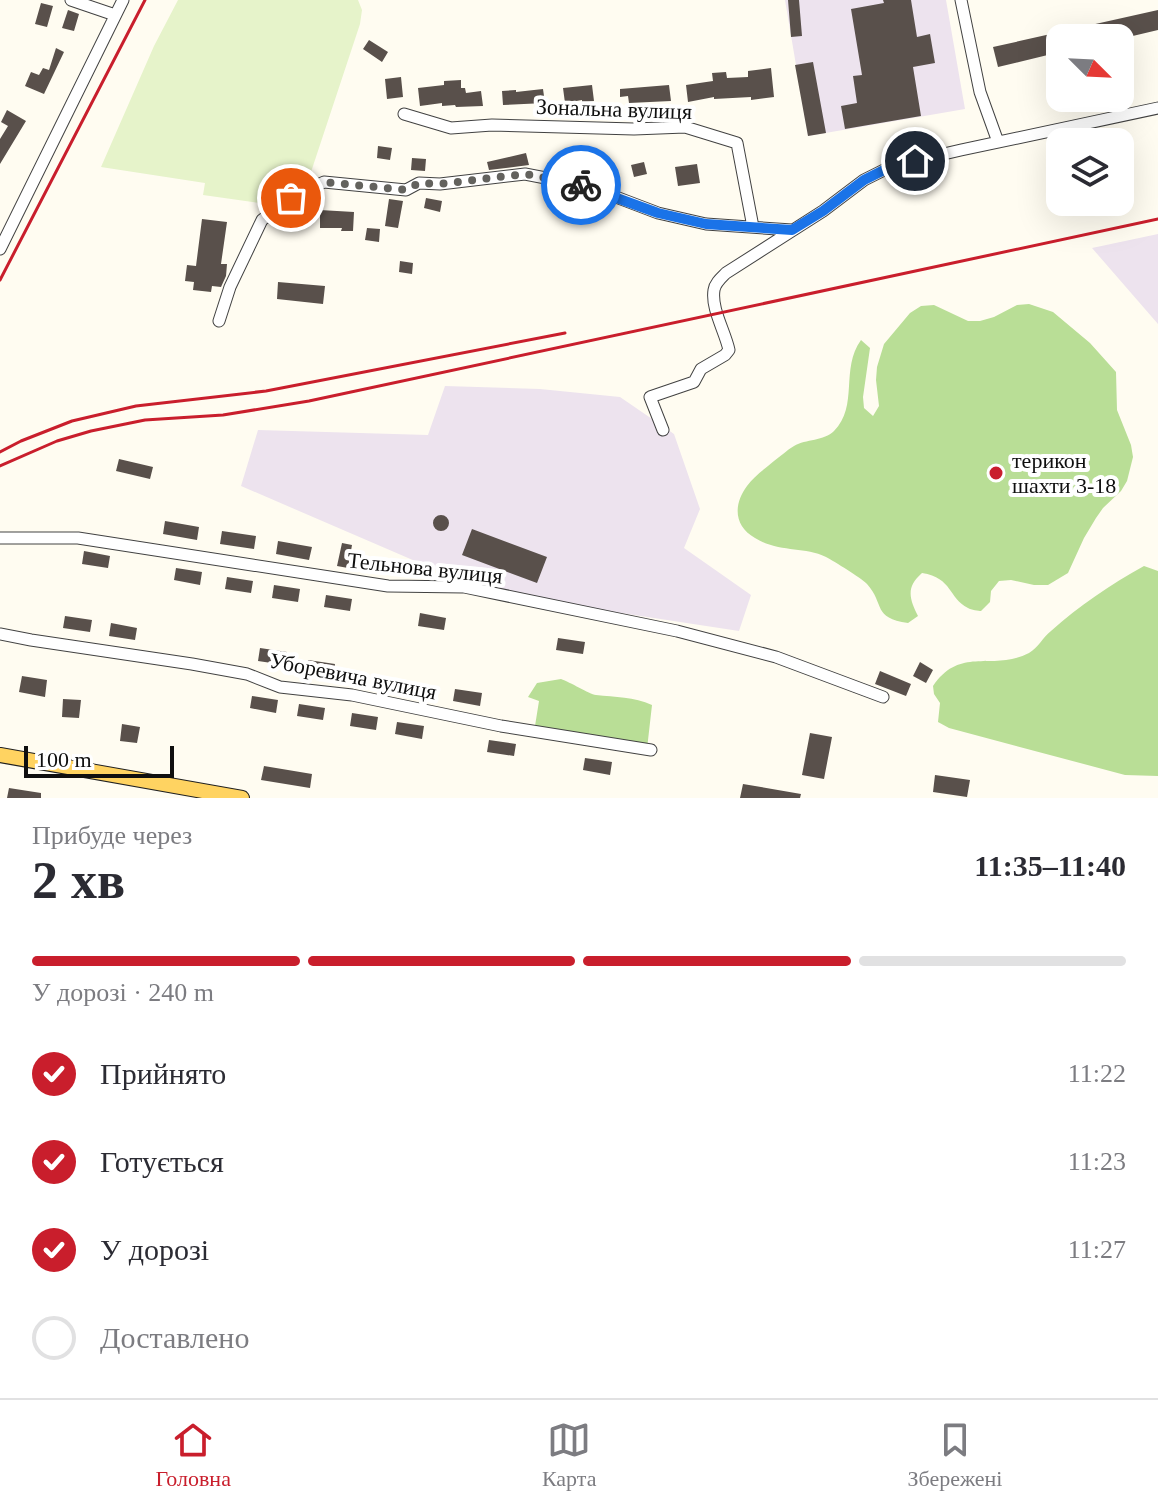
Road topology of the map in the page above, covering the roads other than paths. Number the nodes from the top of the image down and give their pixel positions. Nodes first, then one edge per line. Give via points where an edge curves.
1 (71, 0) edge
2 (123, 0) edge
3 (961, 0) edge
4 (115, 15) junction
5 (1158, 108) edge
6 (404, 114) dead end
7 (998, 142) junction
8 (753, 227) junction
9 (792, 230) junction
10 (0, 249) edge
11 (219, 321) dead end
12 (663, 430) dead end
13 (0, 538) edge
14 (0, 634) edge
15 (883, 697) dead end
16 (651, 750) dead end
17 (0, 755) edge
18 (242, 798) edge

1 - 4 street
2 - 4 street
3 - 7 street via 980,92
4 - 10 street
5 - 7 street
6 - 8 street, Зональна вулиця via 451,128 685,127 737,143
7 - 9 street via 892,166
8 - 9 street
8 - 11 street via 658,213 587,186 525,174 419,183 406,190 324,182 262,220
9 - 12 street via 718,281 715,303 729,350 701,369 694,382 650,397
13 - 15 street, Тельнова вулиця via 78,538 388,586 464,587 677,631 776,657
14 - 16 street, Уборевича вулиця via 192,664 247,674 280,687 352,695
17 - 18 main road

